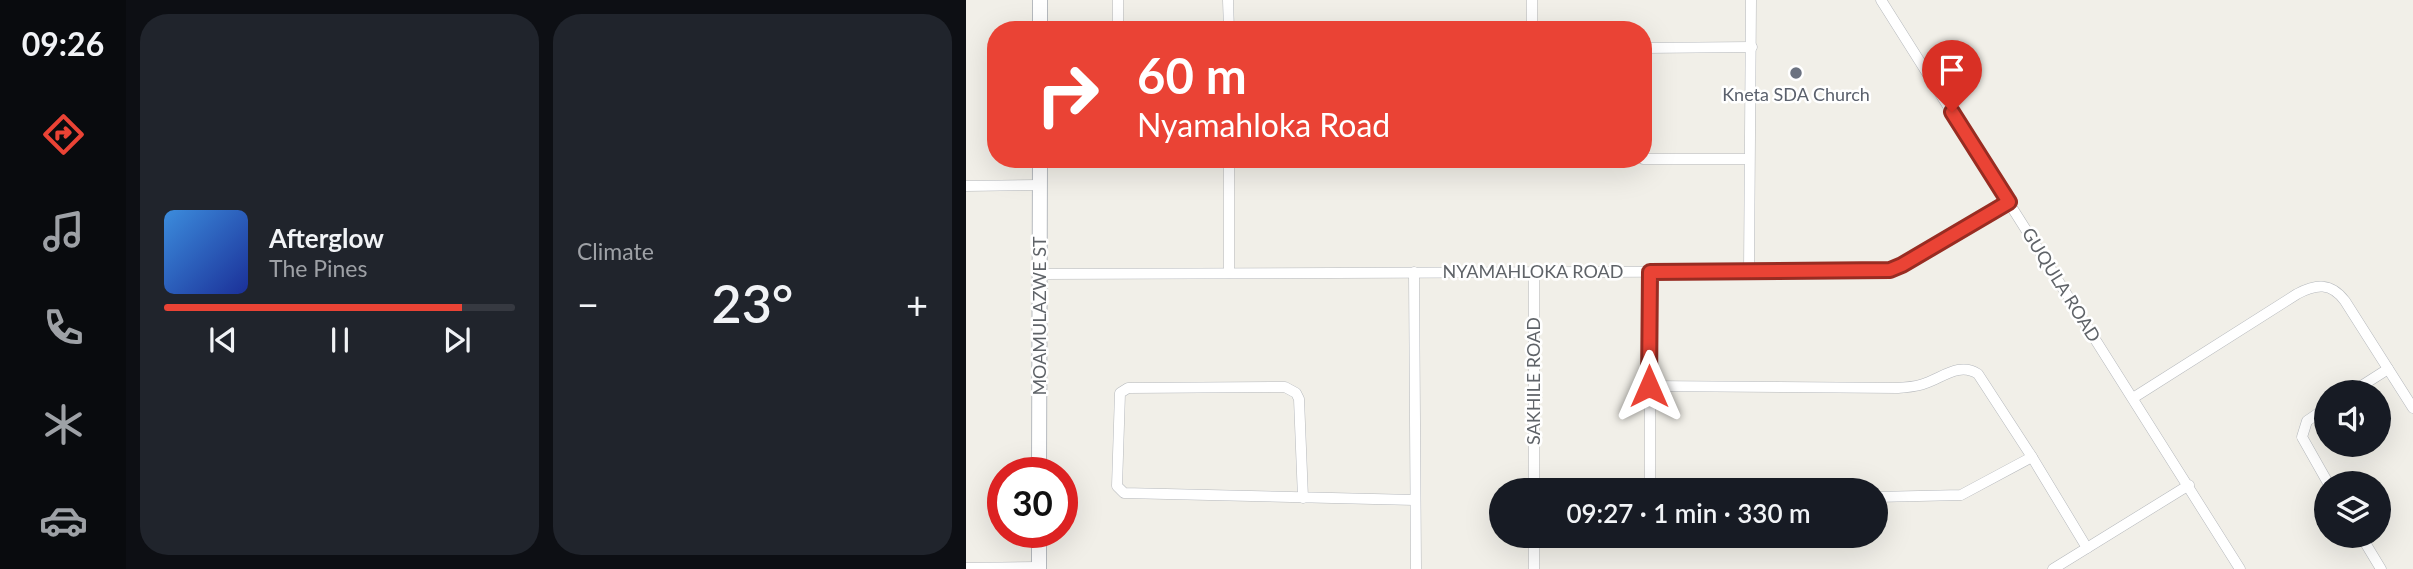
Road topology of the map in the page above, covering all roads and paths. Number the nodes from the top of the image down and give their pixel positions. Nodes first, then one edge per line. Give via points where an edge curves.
1 (1040, 0) edge
2 (1118, 0) edge
3 (1228, 0) edge
4 (1532, 0) edge
5 (1752, 0) edge
6 (1881, 0) edge
7 (1040, 21) edge
8 (1118, 21) edge
9 (1229, 21) edge
10 (1532, 21) edge
11 (1752, 47) junction
12 (1652, 48) edge
13 (1652, 159) edge
14 (1748, 159) junction
15 (1040, 168) edge
16 (1229, 168) edge
17 (1040, 185) junction
18 (966, 186) edge
19 (2009, 202) junction
20 (1414, 272) junction
21 (1650, 272) junction
22 (1749, 272) junction
23 (1229, 273) junction
24 (1534, 273) junction
25 (1040, 274) junction
26 (2388, 369) junction
27 (2371, 380) edge
28 (1649, 386) junction
29 (2133, 398) junction
30 (2413, 408) edge
31 (2314, 416) edge
32 (1039, 457) edge
33 (2032, 457) junction
34 (2322, 471) edge
35 (1534, 478) edge
36 (1650, 478) edge
37 (2189, 485) junction
38 (1888, 497) edge
39 (1303, 498) junction
40 (1415, 500) junction
41 (1039, 548) edge
42 (1534, 548) edge
43 (2087, 548) junction
44 (2368, 548) edge
45 (966, 568) edge
46 (1039, 568) edge
47 (1416, 569) edge
48 (1534, 569) edge
49 (2053, 569) edge
50 (2240, 569) edge
51 (2381, 569) edge

1 - 7 street
2 - 8 street
3 - 9 street
4 - 10 street
5 - 11 street
6 - 19 street, GUQULA ROAD
11 - 12 street
11 - 14 street
13 - 14 street
14 - 22 street
15 - 17 street, MOAMULAZWE ST
16 - 23 street
17 - 18 street
17 - 25 street, MOAMULAZWE ST
19 - 22 street, NYAMAHLOKA ROAD via 1890,270
19 - 29 street, GUQULA ROAD
20 - 23 street, NYAMAHLOKA ROAD
20 - 24 street, NYAMAHLOKA ROAD
20 - 40 street
21 - 22 street, NYAMAHLOKA ROAD
21 - 24 street, NYAMAHLOKA ROAD
21 - 28 street
23 - 25 street, NYAMAHLOKA ROAD
24 - 35 street, SAKHILE ROAD
25 - 32 street, MOAMULAZWE ST
26 - 27 street
26 - 29 street via 2341,295 2316,285
26 - 30 street
28 - 33 street via 1898,388 1966,369 1978,374
28 - 36 street
29 - 37 street, GUQULA ROAD
31 - 34 street via 2307,421 2302,437
33 - 38 street via 1961,495
33 - 43 street
37 - 43 street
37 - 50 street, GUQULA ROAD
39 - 39 street via 1124,493 1117,486 1120,393 1128,388 1291,389 1299,399
39 - 40 street
40 - 47 street
41 - 46 street
42 - 48 street
43 - 49 street
44 - 51 street
45 - 46 street

